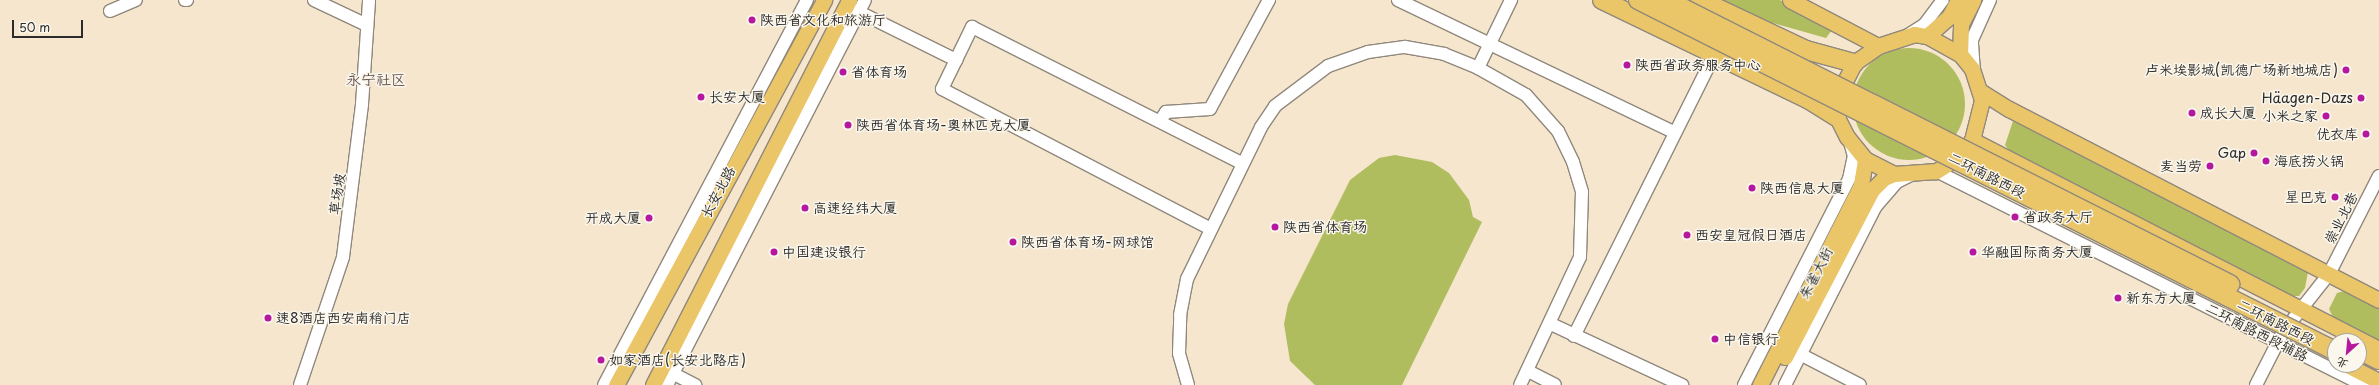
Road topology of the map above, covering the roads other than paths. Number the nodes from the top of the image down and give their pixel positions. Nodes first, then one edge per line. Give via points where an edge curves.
1 (136, 0) edge
2 (314, 0) edge
3 (369, 0) edge
4 (807, 0) edge
5 (824, 0) edge
6 (865, 0) edge
7 (1269, 0) edge
8 (1398, 0) edge
9 (1512, 0) edge
10 (1602, 0) edge
11 (1613, 0) edge
12 (1638, 0) edge
13 (1667, 0) edge
14 (1700, 0) edge
15 (1790, 0) edge
16 (1943, 0) edge
17 (1958, 0) edge
18 (1973, 0) edge
19 (1990, 0) edge
20 (852, 6) edge
21 (110, 11) dead end
22 (367, 25) junction
23 (1671, 31) junction
24 (1927, 36) junction
25 (1902, 38) junction
26 (1490, 41) junction
27 (1878, 46) junction
28 (1715, 53) junction
29 (1960, 54) junction
30 (956, 60) junction
31 (1854, 63) junction
32 (1478, 68) junction
33 (1978, 84) junction
34 (1837, 117) junction
35 (1160, 121) junction
36 (1675, 132) junction
37 (1848, 138) junction
38 (1972, 140) junction
39 (1865, 159) junction
40 (1242, 163) junction
41 (1951, 165) junction
42 (1936, 171) junction
43 (1894, 174) junction
44 (1914, 174) junction
45 (2379, 176) edge
46 (1211, 229) junction
47 (2329, 274) junction
48 (2379, 300) edge
49 (2303, 310) junction
50 (1552, 324) junction
51 (2327, 334) edge
52 (1574, 336) junction
53 (2281, 337) junction
54 (2327, 347) edge
55 (2379, 349) edge
56 (1795, 351) junction
57 (2367, 354) edge
58 (2327, 356) edge
59 (2379, 360) edge
60 (2367, 367) edge
61 (667, 371) junction
62 (1528, 371) junction
63 (2363, 373) edge
64 (2379, 373) edge
65 (2379, 381) edge
66 (300, 385) edge
67 (604, 385) edge
68 (616, 385) edge
69 (653, 385) edge
70 (667, 385) edge
71 (695, 385) edge
72 (1188, 385) edge
73 (1520, 385) edge
74 (1555, 385) edge
75 (1682, 385) edge
76 (1744, 385) edge
77 (1760, 385) edge
78 (1771, 385) edge
79 (1785, 385) edge
80 (1860, 385) edge
81 (2256, 385) edge
82 (2363, 385) edge

1 - 21 street
2 - 22 street
3 - 22 street, 草场坡
4 - 67 street
5 - 68 main road, 长安北路
6 - 20 street
7 - 35 street via 1210,109 1166,112
8 - 26 street
9 - 26 street
10 - 23 highway
11 - 23 highway
12 - 54 highway, 二环南路西段, bridge
13 - 51 highway, 二环南路西段, bridge
14 - 31 highway via 1806,50
15 - 27 main road
16 - 25 street via 1924,25
17 - 24 main road via 1950,18
18 - 29 main road via 1961,24
19 - 33 street via 1972,40
20 - 30 street
20 - 61 main road, 长安北路
22 - 66 street, 草场坡 via 362,104 343,257
23 - 28 highway
24 - 25 main road
24 - 29 main road
25 - 27 main road
26 - 32 street
26 - 36 street
27 - 31 main road
28 - 34 highway via 1808,98
28 - 36 street
29 - 33 main road
30 - 35 street via 972,27
30 - 46 street via 942,89
31 - 34 main road via 1839,93
32 - 40 street via 1444,54 1405,47 1345,58 1301,83 1275,106
32 - 50 street via 1526,95 1558,131 1582,192 1580,257
33 - 38 main road via 1979,118
33 - 47 main road via 2009,109
34 - 37 main road
35 - 40 street
36 - 52 street
37 - 39 main road
37 - 76 street via 1854,156 1849,179
38 - 41 main road
38 - 49 main road, 二环南路西段
39 - 43 main road
39 - 77 main road, 朱雀大街 via 1861,184
40 - 46 street
41 - 42 main road
41 - 53 main road, 二环南路西段
42 - 44 main road
42 - 53 street, 二环南路西段辅路
43 - 44 main road
43 - 56 main road, 朱雀大街 via 1884,178 1872,190
44 - 56 street via 1897,182 1876,206
45 - 47 street, 崇业北巷
46 - 72 street via 1186,279 1180,315 1179,353
47 - 48 main road
47 - 49 street, 崇业北巷
49 - 53 street, 崇业北巷
49 - 55 main road, 二环南路西段
50 - 52 street
50 - 62 street
52 - 75 street
53 - 58 main road, 二环南路西段
53 - 81 street, 崇业北巷
53 - 82 street, 二环南路西段辅路
56 - 78 main road, 朱雀大街
56 - 79 street
56 - 80 street
57 - 59 highway
60 - 64 highway
61 - 69 main road, 长安北路
61 - 70 street
61 - 71 street
62 - 73 street
62 - 74 street
63 - 65 main road

